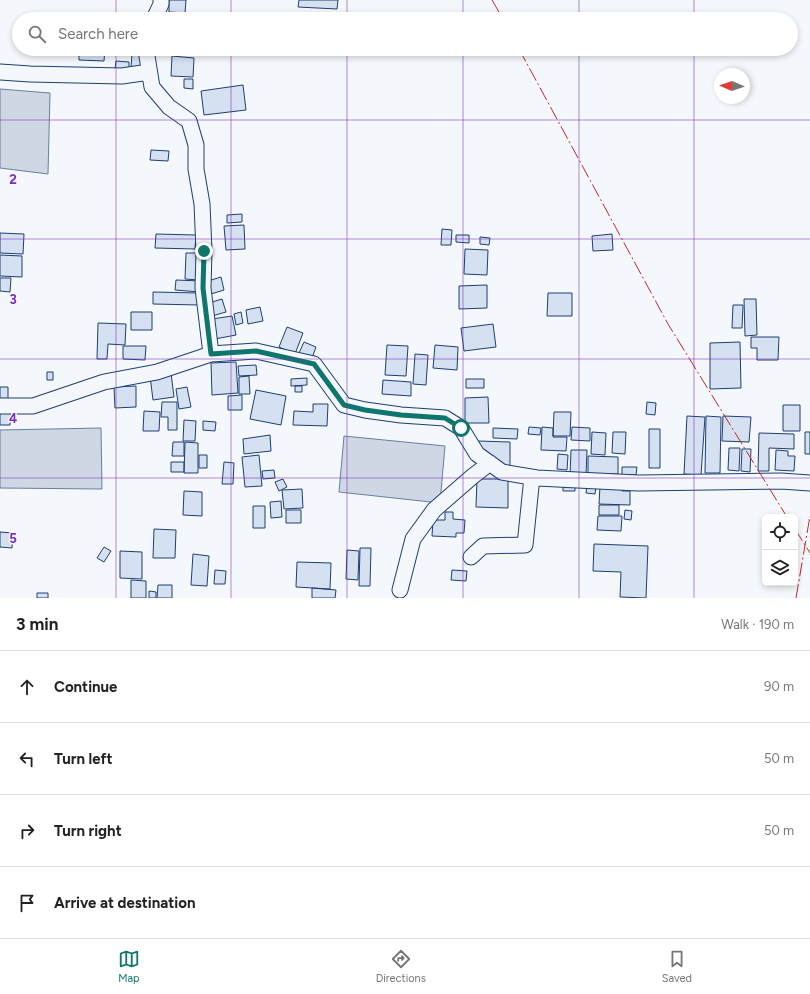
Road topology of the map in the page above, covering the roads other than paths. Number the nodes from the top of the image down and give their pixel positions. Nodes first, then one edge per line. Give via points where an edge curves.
1 (161, 0) edge
2 (157, 12) edge
3 (147, 56) edge
4 (0, 72) edge
5 (149, 72) junction
6 (211, 354) junction
7 (0, 406) edge
8 (490, 463) junction
9 (532, 477) junction
10 (810, 483) edge
11 (471, 557) dead end
12 (400, 590) dead end

1 - 2 street
3 - 5 street
4 - 5 street via 122,76
5 - 6 street via 152,87 189,121 196,145 196,169 202,204 203,288
6 - 7 street via 157,372 104,382 33,406
6 - 8 street via 256,351 314,364 344,405 401,415 445,418 461,428 477,454
8 - 9 street via 502,472
8 - 12 street via 434,510 412,539
9 - 10 street via 638,483
9 - 11 street via 526,545 483,546

